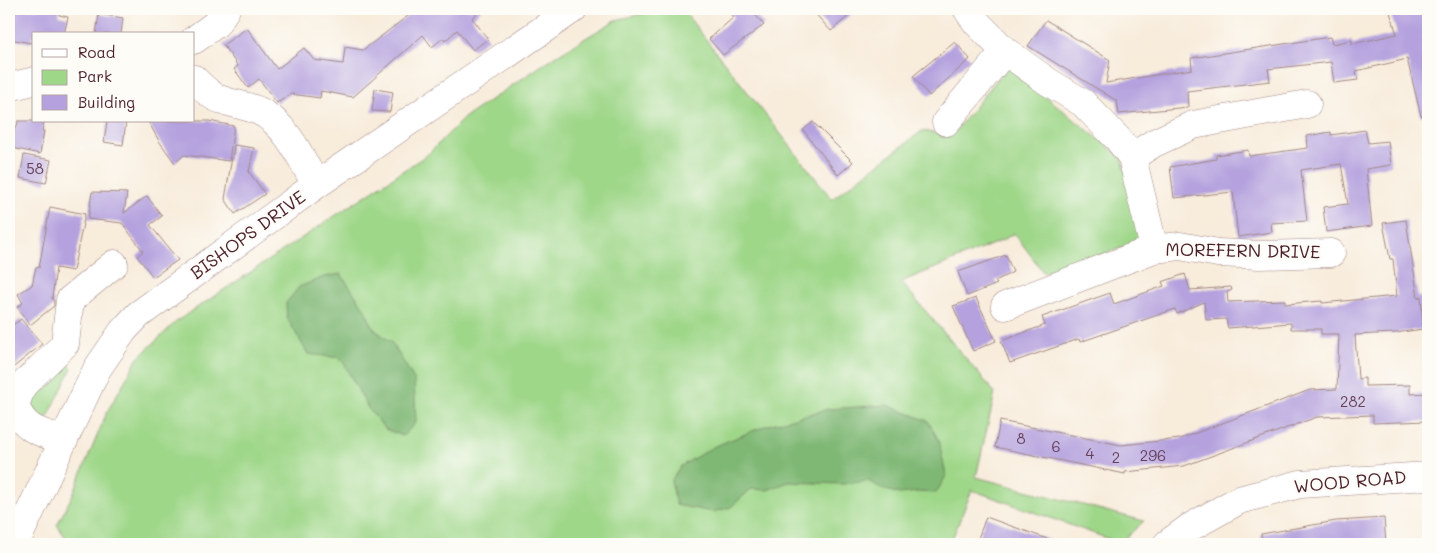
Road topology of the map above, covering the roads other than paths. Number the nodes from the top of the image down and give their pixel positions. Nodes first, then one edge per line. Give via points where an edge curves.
1 (226, 9) edge
2 (573, 9) edge
3 (967, 9) edge
4 (545, 17) edge
5 (195, 39) edge
6 (1005, 51) junction
7 (195, 80) edge
8 (32, 81) edge
9 (9, 86) edge
10 (1307, 104) dead end
11 (946, 122) dead end
12 (1132, 157) junction
13 (316, 185) junction
14 (1154, 249) junction
15 (1331, 253) dead end
16 (114, 264) dead end
17 (1005, 306) dead end
18 (64, 440) junction
19 (1428, 476) edge
20 (15, 544) edge
21 (1166, 544) edge

1 - 5 street via 216,24
2 - 4 street, BISHOPS DRIVE
3 - 6 street, MOREFERN DRIVE
4 - 13 street, BISHOPS DRIVE
6 - 11 street
6 - 12 street, MOREFERN DRIVE via 1083,104
7 - 13 street via 220,100 260,112 273,120 285,133
8 - 9 street
10 - 12 street via 1193,125
12 - 14 street, MOREFERN DRIVE
13 - 18 street, BISHOPS DRIVE via 130,323 97,369
14 - 15 street, MOREFERN DRIVE via 1180,246 1218,253 1260,255
14 - 17 street, MOREFERN DRIVE
16 - 18 street via 70,300 65,344 22,386 15,406 20,420 33,429
18 - 20 street, BISHOPS DRIVE
19 - 21 street, WOOD ROAD via 1300,484 1239,500

